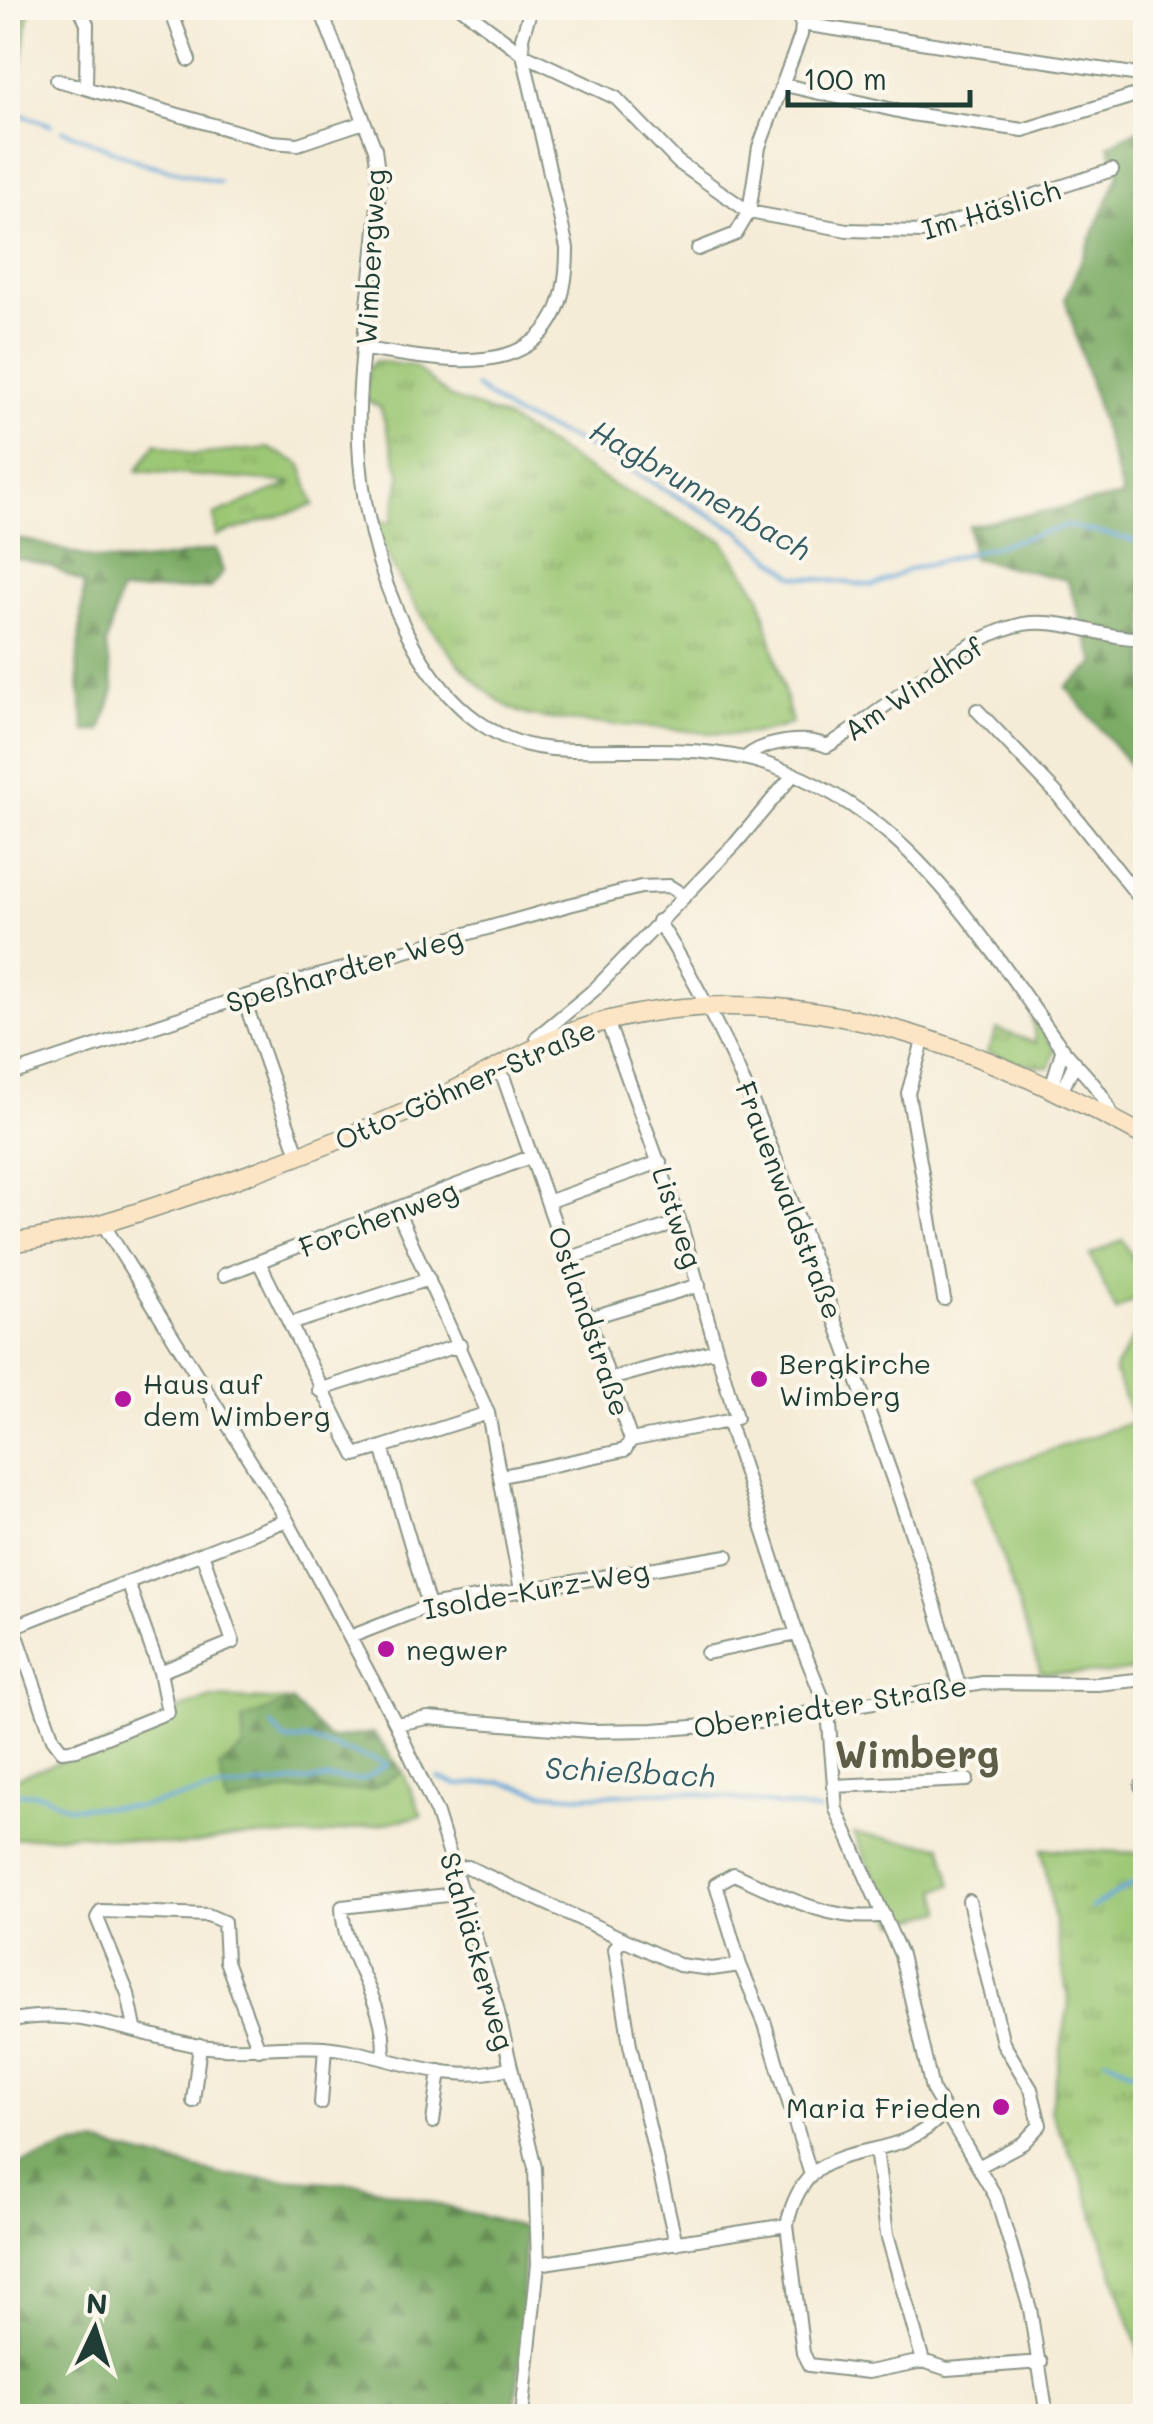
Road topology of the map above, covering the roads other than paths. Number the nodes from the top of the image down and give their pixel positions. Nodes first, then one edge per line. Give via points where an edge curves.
1 (80, 8) edge
2 (170, 8) edge
3 (320, 8) edge
4 (462, 8) edge
5 (531, 8) edge
6 (793, 8) edge
7 (802, 24) junction
8 (523, 54) junction
9 (189, 60) dead end
10 (1146, 76) edge
11 (57, 80) dead end
12 (785, 85) junction
13 (86, 87) junction
14 (1146, 92) edge
15 (364, 122) junction
16 (1112, 170) dead end
17 (750, 212) junction
18 (698, 249) dead end
19 (365, 349) junction
20 (1145, 638) edge
21 (459, 710) joint
22 (977, 710) dead end
23 (745, 758) junction
24 (794, 774) junction
25 (683, 895) junction
26 (1146, 906) edge
27 (658, 921) junction
28 (243, 997) junction
29 (702, 1005) junction
30 (607, 1020) junction
31 (924, 1038) junction
32 (541, 1046) junction
33 (1062, 1048) junction
34 (1075, 1062) junction
35 (495, 1069) junction
36 (8, 1075) edge
37 (1051, 1088) junction
38 (1113, 1119) junction
39 (1146, 1137) edge
40 (299, 1157) junction
41 (530, 1157) junction
42 (660, 1162) junction
43 (550, 1201) junction
44 (397, 1210) junction
45 (680, 1222) junction
46 (102, 1224) junction
47 (8, 1243) edge
48 (570, 1258) junction
49 (260, 1262) junction
50 (224, 1274) dead end
51 (429, 1279) junction
52 (699, 1285) junction
53 (944, 1299) dead end
54 (589, 1318) junction
55 (290, 1324) junction
56 (460, 1345) junction
57 (716, 1350) junction
58 (610, 1379) junction
59 (319, 1390) junction
60 (488, 1413) junction
61 (736, 1418) dead end
62 (631, 1440) junction
63 (382, 1447) junction
64 (502, 1476) junction
65 (286, 1520) junction
66 (203, 1556) junction
67 (727, 1556) dead end
68 (128, 1584) junction
69 (522, 1590) junction
70 (429, 1606) junction
71 (11, 1628) edge
72 (797, 1634) junction
73 (350, 1637) junction
74 (707, 1653) dead end
75 (160, 1672) junction
76 (1146, 1679) edge
77 (959, 1686) junction
78 (828, 1711) junction
79 (396, 1724) junction
80 (968, 1780) dead end
81 (834, 1786) junction
82 (456, 1868) junction
83 (464, 1893) junction
84 (968, 1901) dead end
85 (884, 1915) junction
86 (622, 1938) junction
87 (740, 1965) junction
88 (8, 2021) edge
89 (135, 2028) junction
90 (200, 2046) junction
91 (325, 2047) junction
92 (259, 2050) junction
93 (383, 2058) junction
94 (510, 2067) junction
95 (440, 2071) junction
96 (194, 2101) dead end
97 (320, 2103) dead end
98 (943, 2113) junction
99 (433, 2122) dead end
100 (876, 2149) junction
101 (980, 2166) junction
102 (810, 2172) junction
103 (787, 2225) junction
104 (676, 2243) junction
105 (538, 2264) junction
106 (923, 2361) junction
107 (1040, 2362) junction
108 (522, 2416) edge
109 (1047, 2416) edge

1 - 13 street
2 - 9 street
3 - 15 street, Wimbergweg
4 - 8 street
5 - 8 street
6 - 7 street
7 - 10 street
7 - 12 street
8 - 17 street via 616,98 678,162
8 - 19 street via 568,248 568,276 554,316 523,351 488,360 451,363
11 - 13 street
12 - 14 street via 911,114 1023,130
12 - 17 street via 760,147
13 - 15 street via 272,142 298,144
15 - 19 street, Wimbergweg via 379,180
16 - 17 street, Im Häslich via 922,232 846,230
17 - 18 street via 736,234
19 - 21 street, Wimbergweg via 359,442 372,540 418,650
20 - 23 street, Am Windhof via 1068,623 1010,627 966,648 827,746 808,737 756,748
21 - 23 street, Am Windhof via 505,738 550,749 685,750
22 - 26 street via 1057,794
23 - 24 street, Am Windhof
24 - 25 street
24 - 33 street, Am Windhof via 862,810 918,857
25 - 27 street
25 - 28 street, Speßhardter Weg via 669,886 641,888
27 - 29 street, Frauenwaldstraße
27 - 32 street via 594,990 537,1037
28 - 36 street, Speßhardter Weg
28 - 40 street, Otto-Göhner-Straße
29 - 30 street, Otto-Göhner-Straße
29 - 31 street, Otto-Göhner-Straße via 809,1010
29 - 77 street, Frauenwaldstraße via 740,1067 768,1132 906,1514
30 - 32 street, Otto-Göhner-Straße
30 - 42 street, Listweg
31 - 37 street, Otto-Göhner-Straße
31 - 53 street via 908,1093
32 - 35 street, Otto-Göhner-Straße
33 - 34 street, Am Windhof
33 - 37 street
34 - 37 street via 1065,1084
34 - 38 street, Am Windhof via 1108,1101
35 - 40 street, Otto-Göhner-Straße
35 - 41 street, Ostlandstraße
37 - 38 street, Otto-Göhner-Straße
38 - 39 street, Otto-Göhner-Straße
40 - 46 street, Otto-Göhner-Straße
41 - 43 street, Ostlandstraße
41 - 44 street, Forchenweg
42 - 43 street
42 - 45 street, Listweg
43 - 48 street, Ostlandstraße
44 - 49 street, Forchenweg
44 - 51 street
45 - 48 street
45 - 52 street, Listweg
46 - 47 street, Otto-Göhner-Straße
46 - 65 street, Stahläckerweg
48 - 54 street, Ostlandstraße
49 - 50 street, Forchenweg
49 - 55 street
51 - 55 street
51 - 56 street
52 - 54 street
52 - 57 street, Listweg
54 - 58 street, Ostlandstraße
55 - 59 street
56 - 59 street
56 - 60 street
57 - 58 street
57 - 61 street, Listweg
58 - 62 street, Ostlandstraße
59 - 63 street via 356,1459
60 - 63 street
60 - 64 street
62 - 64 street via 625,1450
62 - 72 street, Ostlandstraße via 728,1420
63 - 70 street
64 - 69 street
65 - 66 street
65 - 73 street, Stahläckerweg
66 - 68 street
66 - 75 street via 232,1642
67 - 69 street, Isolde-Kurz-Weg
68 - 71 street
68 - 75 street
69 - 70 street, Isolde-Kurz-Weg
70 - 73 street, Isolde-Kurz-Weg
71 - 75 street via 62,1751 168,1712
72 - 74 street
72 - 78 street, Ostlandstraße
73 - 79 street, Stahläckerweg
76 - 77 street, Oberriedter Straße
77 - 78 street, Oberriedter Straße
78 - 79 street, Oberriedter Straße via 652,1730 428,1718
78 - 81 street, Ostlandstraße
79 - 82 street, Stahläckerweg
80 - 81 street
81 - 85 street, Ostlandstraße via 836,1809
82 - 83 street, Stahläckerweg
82 - 86 street via 468,1867
83 - 93 street via 342,1908 386,2035
83 - 94 street, Stahläckerweg
84 - 101 street via 1003,2043 1031,2089 1040,2126
85 - 87 street via 866,1918 804,1904 734,1874 716,1884
85 - 98 street, Ostlandstraße
86 - 87 street via 680,1965
86 - 104 street via 614,1948 624,2016
87 - 102 street via 766,2024
88 - 89 street via 67,2015
89 - 90 street
89 - 92 street via 97,1918 100,1910 208,1915 224,1922 226,1961
90 - 92 street
90 - 96 street
91 - 92 street
91 - 93 street
91 - 97 street
93 - 95 street
94 - 95 street
94 - 105 street, Stahläckerweg via 535,2168
95 - 99 street
98 - 100 street via 934,2124
98 - 101 street, Ostlandstraße
100 - 102 street
100 - 106 street via 888,2234
101 - 107 street, Ostlandstraße via 1018,2267
102 - 103 street
103 - 104 street
103 - 106 street via 809,2365 868,2372
104 - 105 street
105 - 108 street, Stahläckerweg
106 - 107 street via 947,2369
107 - 109 street, Ostlandstraße

